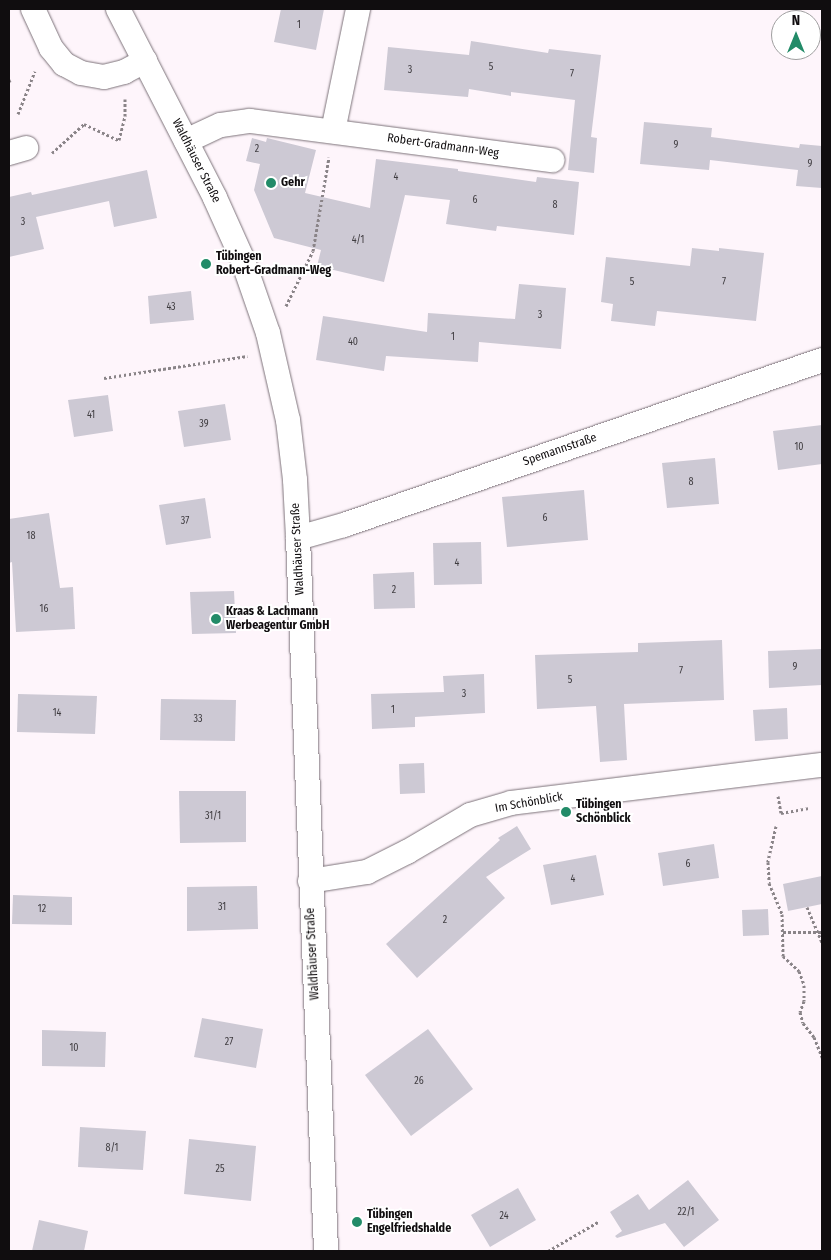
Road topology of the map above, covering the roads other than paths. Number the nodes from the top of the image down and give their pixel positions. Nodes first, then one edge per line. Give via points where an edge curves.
1 (33, 9) edge
2 (118, 9) edge
3 (358, 9) edge
4 (145, 61) junction
5 (333, 131) junction
6 (186, 141) junction
7 (552, 160) dead end
8 (822, 360) edge
9 (298, 538) junction
10 (822, 765) edge
11 (310, 881) junction
12 (323, 1215) junction
13 (317, 1251) edge
14 (326, 1251) edge

1 - 4 street via 51,48 64,64 81,73 104,77 124,72
2 - 4 street, Waldhäuser Straße
3 - 5 street
4 - 6 street, Waldhäuser Straße
5 - 6 street, Robert-Gradmann-Weg via 250,121 220,125
5 - 7 street, Robert-Gradmann-Weg
6 - 9 street, Waldhäuser Straße via 242,258 270,343 288,420
8 - 9 street, Spemannstraße
9 - 11 street, Waldhäuser Straße
10 - 11 street, Im Schönblick via 511,803 470,815 367,872
11 - 12 street, Waldhäuser Straße
12 - 13 street, Waldhäuser Straße
12 - 14 street, Waldhäuser Straße

